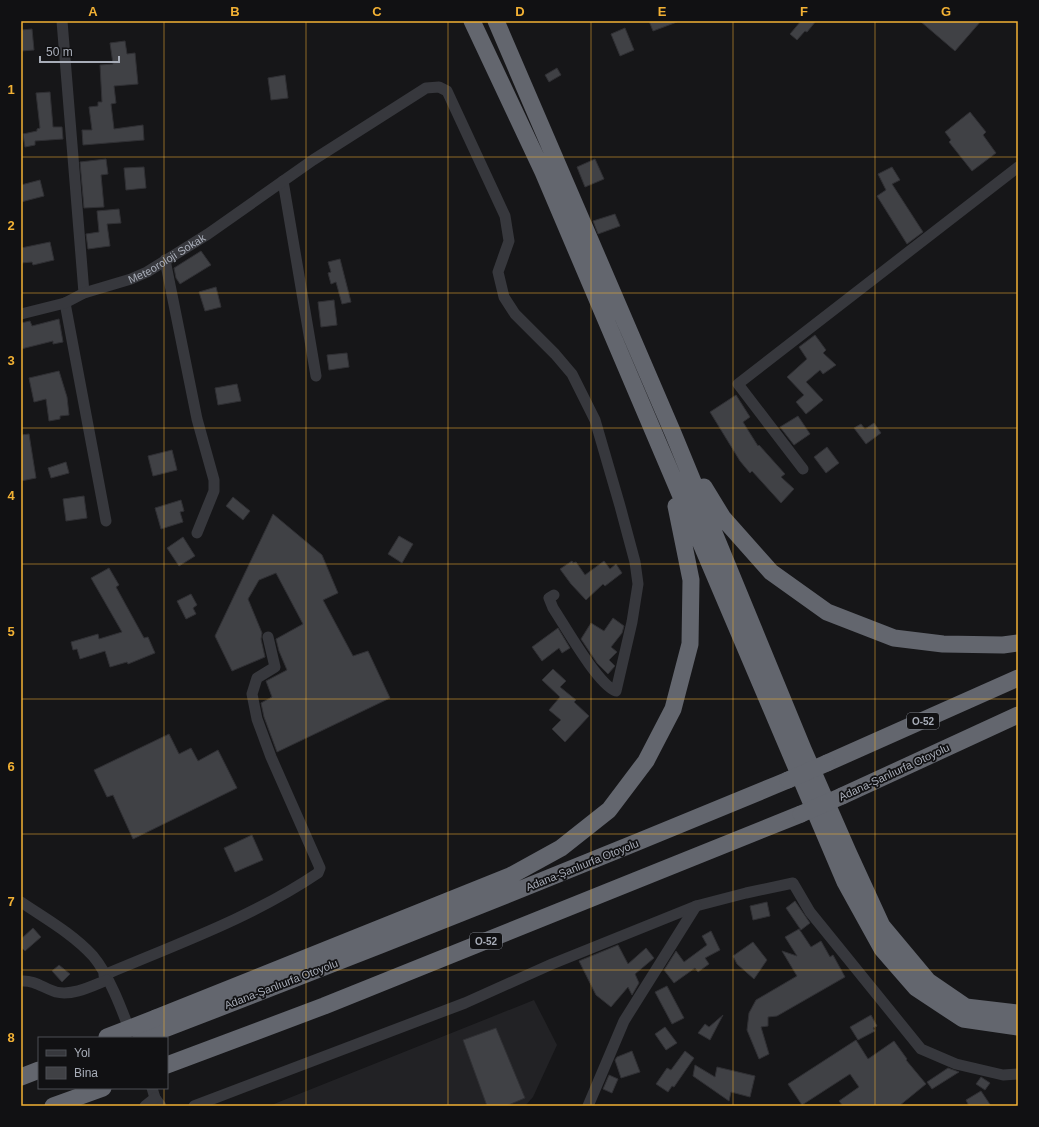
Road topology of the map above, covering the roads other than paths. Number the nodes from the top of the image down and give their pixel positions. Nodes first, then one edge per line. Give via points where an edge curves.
1 (62, 21) edge
2 (472, 21) edge
3 (496, 21) edge
4 (1018, 167) edge
5 (283, 181) junction
6 (165, 260) junction
7 (84, 293) junction
8 (65, 303) junction
9 (21, 314) edge
10 (316, 376) dead end
11 (673, 433) junction
12 (660, 446) junction
13 (803, 469) dead end
14 (106, 521) dead end
15 (197, 533) dead end
16 (554, 595) dead end
17 (268, 637) dead end
18 (1018, 643) edge
19 (1018, 678) edge
20 (1018, 714) edge
21 (1018, 724) edge
22 (842, 796) junction
23 (21, 902) edge
24 (696, 906) junction
25 (106, 977) junction
26 (21, 981) edge
27 (1018, 1013) edge
28 (159, 1024) junction
29 (1018, 1027) edge
30 (110, 1037) edge
31 (133, 1037) edge
32 (142, 1037) edge
33 (168, 1065) edge
34 (38, 1070) edge
35 (1018, 1074) edge
36 (21, 1077) edge
37 (100, 1089) edge
38 (156, 1097) edge
39 (53, 1106) edge
40 (145, 1106) edge
41 (194, 1106) edge
42 (588, 1106) edge

1 - 7 street
2 - 12 highway via 543,172
3 - 11 highway
4 - 13 street via 738,384
5 - 6 street, Meteoroloji Sokak via 208,234
5 - 10 street
5 - 16 street, Meteoroloji Sokak via 426,88 439,87 447,91 505,216 509,241 498,272 504,297 515,314 572,374 594,420 636,562 638,584 616,691 611,690 600,679 553,608 549,598
6 - 7 street, Meteoroloji Sokak via 131,279
6 - 15 street via 197,419 214,480 214,491
7 - 8 street, Meteoroloji Sokak
8 - 9 street, Meteoroloji Sokak
8 - 14 street
11 - 18 highway via 722,518 771,572 827,612 894,638 943,644
11 - 27 highway via 803,749 882,926 928,981 966,1007
12 - 28 highway via 680,521 691,580 690,644 673,709 646,761 609,810 561,848 510,876
12 - 29 highway via 846,882 882,949 916,988 963,1019
17 - 25 street via 275,667 257,678 252,694 257,719 320,868 318,873 284,895
19 - 28 highway, Adana-Şanlıurfa Otoyolu / O-52, bridge via 788,780 624,848 348,959
20 - 22 highway, Adana-Şanlıurfa Otoyolu / O-52
21 - 22 highway
22 - 33 highway, Adana-Şanlıurfa Otoyolu / O-52, bridge via 324,1006
23 - 25 street via 75,939 94,957
24 - 35 street via 792,883 810,912 921,1049 956,1064 1003,1075
24 - 41 street via 552,964 466,1003
24 - 42 street via 624,1021
25 - 26 street via 80,990 68,992 57,992 32,980
25 - 31 street
28 - 30 highway, bridge
28 - 32 highway, Adana-Şanlıurfa Otoyolu / O-52
34 - 36 highway
37 - 39 highway
38 - 40 street

